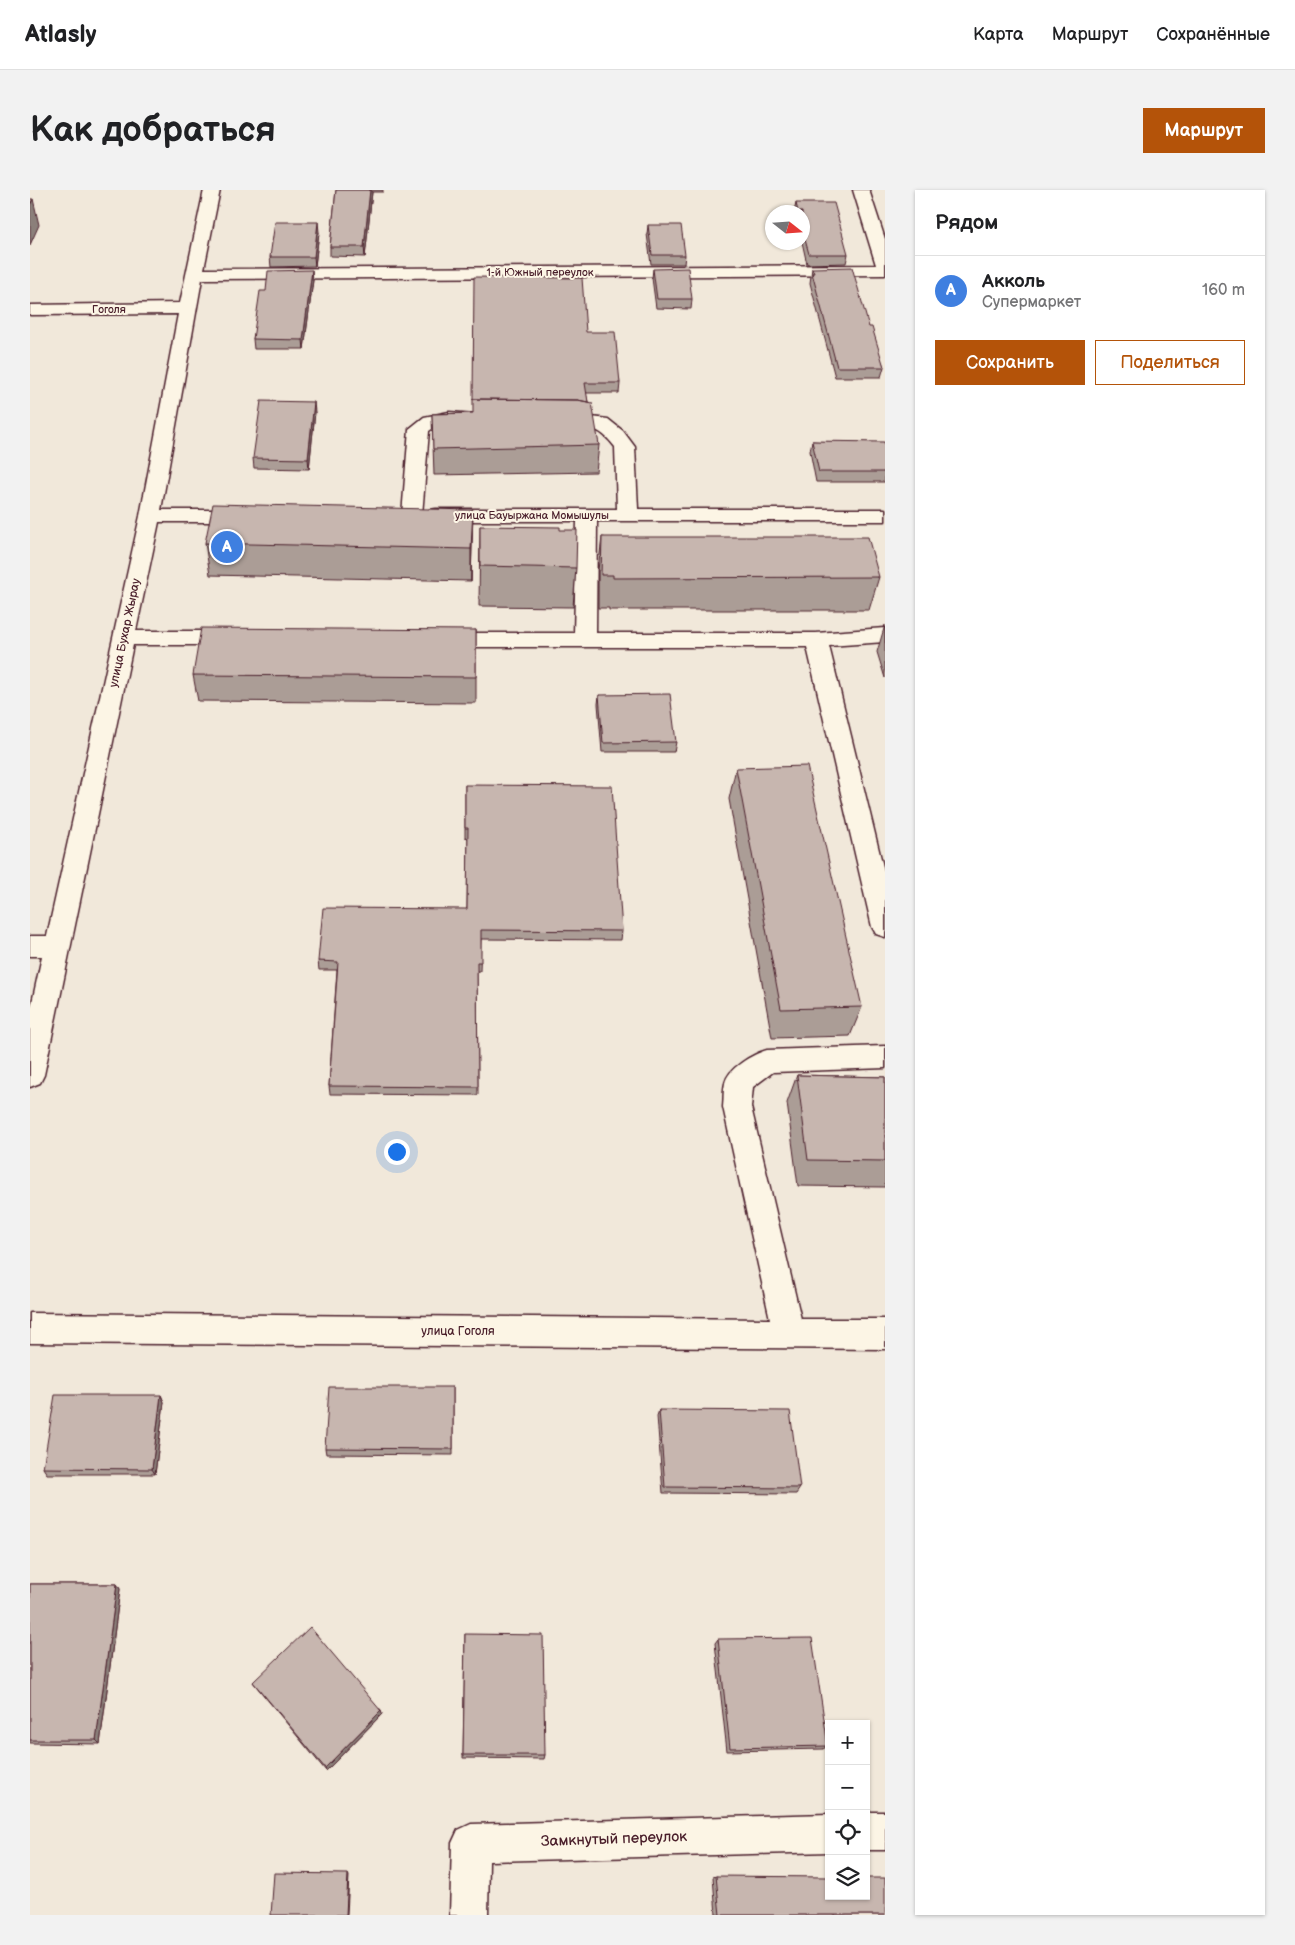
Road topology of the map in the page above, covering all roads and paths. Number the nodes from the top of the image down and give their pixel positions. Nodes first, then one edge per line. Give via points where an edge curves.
1 (212, 190) edge
2 (861, 190) edge
3 (885, 266) edge
4 (885, 270) edge
5 (194, 274) junction
6 (188, 308) junction
7 (30, 310) edge
8 (491, 418) edge
9 (538, 419) edge
10 (587, 515) junction
11 (628, 515) junction
12 (885, 515) edge
13 (150, 516) junction
14 (267, 516) edge
15 (885, 635) edge
16 (124, 638) junction
17 (261, 639) edge
18 (418, 640) edge
19 (816, 640) junction
20 (585, 641) junction
21 (885, 927) edge
22 (30, 946) edge
23 (59, 946) junction
24 (885, 1057) edge
25 (30, 1075) edge
26 (30, 1328) edge
27 (789, 1333) junction
28 (885, 1334) edge
29 (885, 1831) edge
30 (825, 1832) edge
31 (870, 1832) edge
32 (470, 1915) edge

1 - 5 street, улица Бухар Жырау
2 - 3 street
4 - 5 street, 1-й Южный переулок
5 - 6 street, улица Бухар Жырау
6 - 7 street, Гоголя
6 - 13 street, улица Бухар Жырау
8 - 10 street, улица Бауыржана Момышулы via 444,417 428,421 419,429 403,516
9 - 11 street via 601,423 616,434 626,447
10 - 11 street, улица Бауыржана Момышулы
10 - 20 street
11 - 12 street, улица Бауыржана Момышулы
13 - 14 street
13 - 16 street, улица Бухар Жырау
15 - 19 street
16 - 17 street
16 - 23 street, улица Бухар Жырау
18 - 20 street
19 - 20 street
19 - 21 street
22 - 23 street
23 - 25 street, улица Бухар Жырау
24 - 27 street via 767,1061 739,1082 737,1107
26 - 27 street, улица Гоголя
27 - 28 street, улица Гоголя
29 - 31 street
30 - 32 street, Замкнутый переулок via 471,1843

